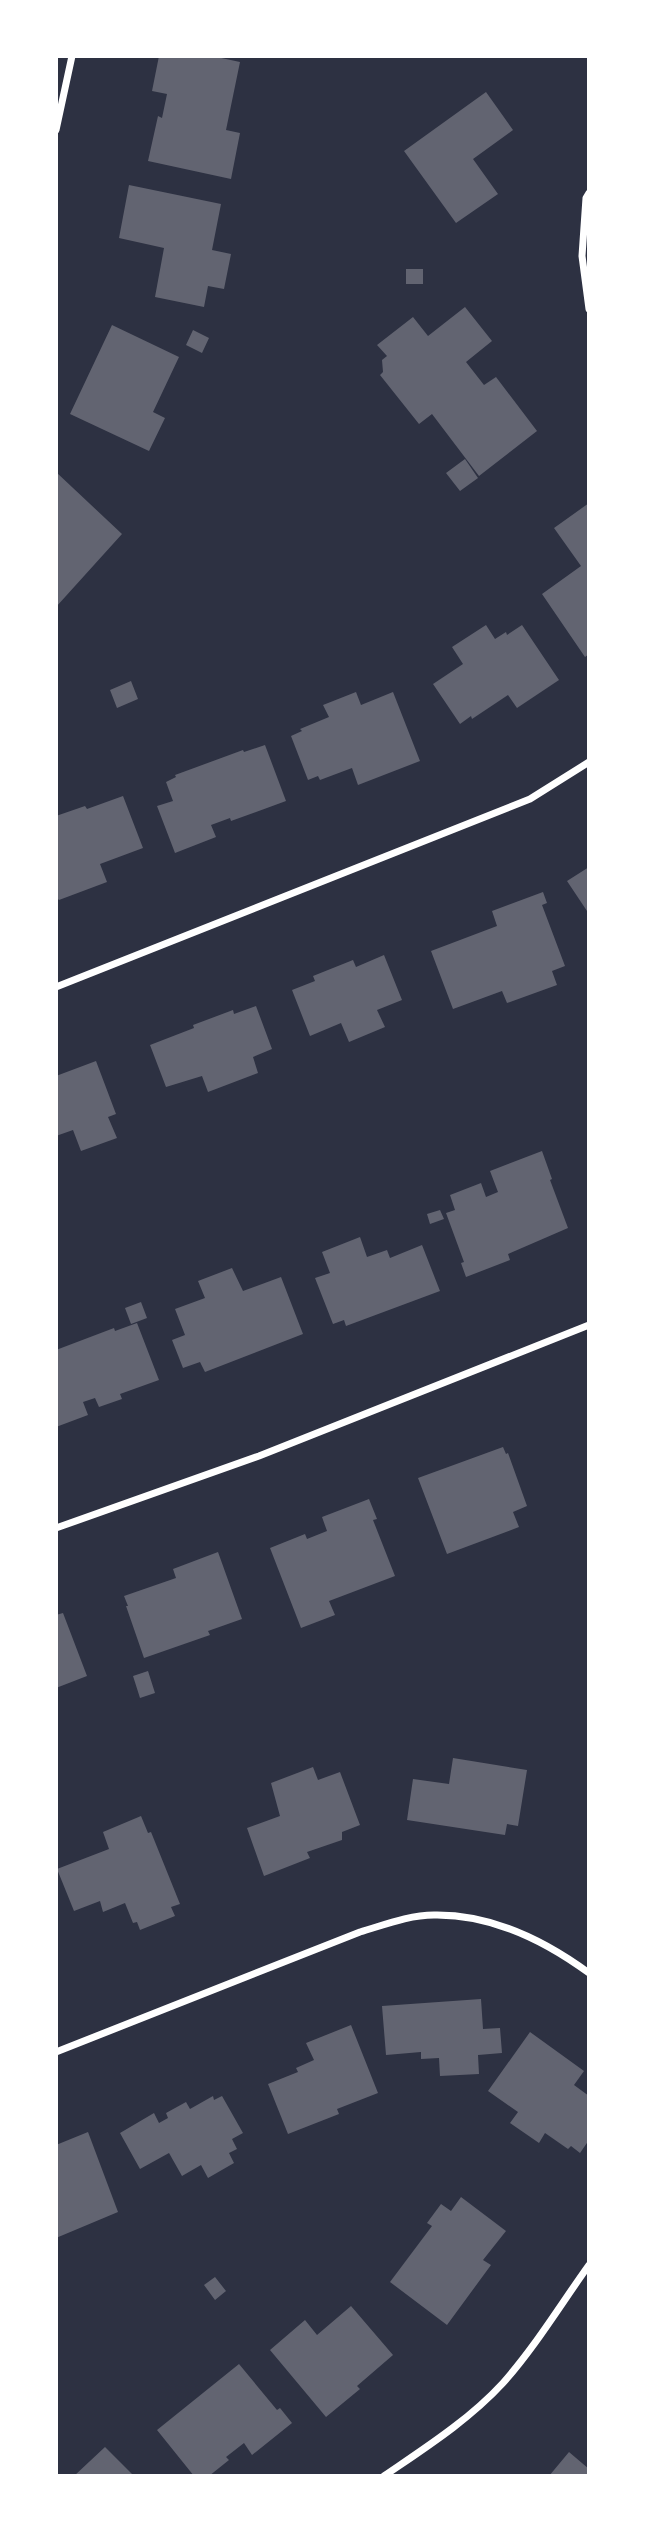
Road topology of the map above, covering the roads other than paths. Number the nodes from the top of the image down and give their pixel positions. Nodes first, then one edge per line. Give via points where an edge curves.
1 (72, 56) edge
2 (56, 130) edge
3 (589, 193) edge
4 (589, 309) edge
5 (589, 762) edge
6 (56, 987) edge
7 (589, 1325) edge
8 (56, 1528) edge
9 (589, 1973) edge
10 (56, 2052) edge
11 (589, 2265) edge
12 (384, 2476) edge

1 - 2 street
3 - 4 street via 582,256
5 - 6 street via 530,799
7 - 8 street via 259,1456
9 - 10 street via 517,1931 475,1919 433,1915 360,1932
11 - 12 street via 502,2383 461,2422

